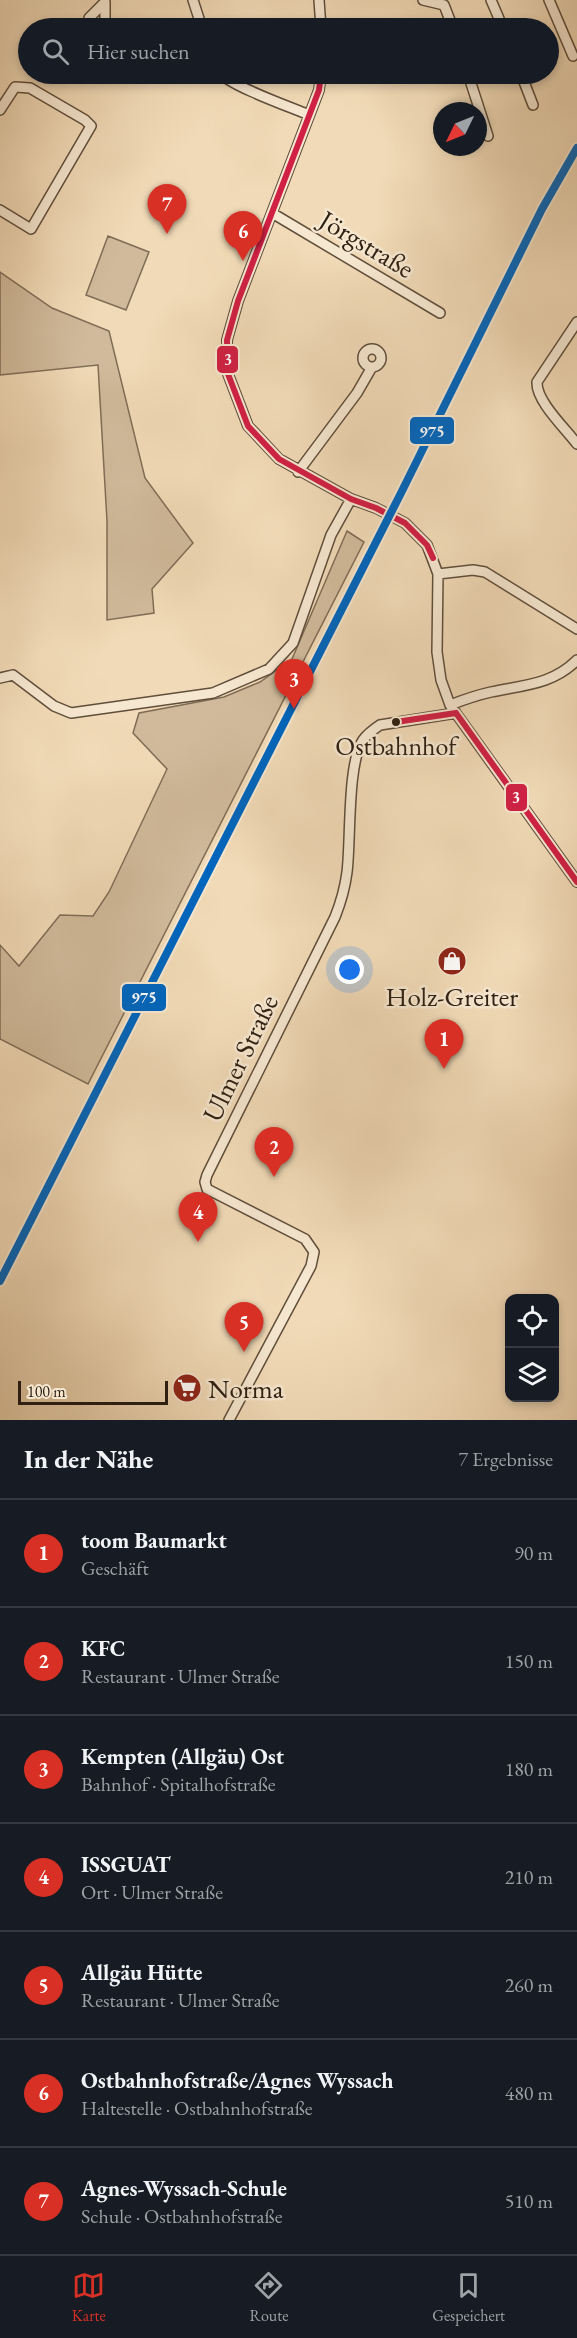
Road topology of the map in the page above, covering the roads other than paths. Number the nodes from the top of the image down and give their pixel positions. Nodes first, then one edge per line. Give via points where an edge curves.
1 (193, 0) edge
2 (423, 0) edge
3 (491, 0) edge
4 (549, 0) edge
5 (106, 1) edge
6 (447, 2) edge
7 (89, 18) edge
8 (105, 18) edge
9 (199, 18) edge
10 (451, 18) edge
11 (499, 18) edge
12 (557, 18) edge
13 (559, 23) edge
14 (573, 56) dead end
15 (238, 84) edge
16 (320, 84) edge
17 (471, 84) edge
18 (525, 84) edge
19 (533, 105) dead end
20 (0, 110) edge
21 (309, 115) junction
22 (488, 136) dead end
23 (0, 210) edge
24 (272, 213) junction
25 (440, 313) dead end
26 (577, 322) edge
27 (372, 367) dead end
28 (577, 444) edge
29 (298, 472) junction
30 (351, 499) junction
31 (438, 574) junction
32 (577, 628) edge
33 (577, 660) edge
34 (0, 678) edge
35 (453, 709) junction
36 (577, 882) edge
37 (229, 1420) edge

1 - 9 street
2 - 6 street
3 - 11 street
4 - 12 street
5 - 7 street
5 - 8 street
6 - 10 street
13 - 14 street
15 - 21 street
16 - 21 street
17 - 22 street
18 - 19 street
20 - 23 street via 15,87 30,88 91,126 31,229
21 - 24 street
24 - 25 street, Jörgstraße
24 - 29 street via 247,273 227,340 228,374 248,426 279,459
26 - 28 street via 537,382 543,402
27 - 29 street
29 - 30 street
30 - 31 street via 405,523 427,545
30 - 34 street via 331,535 293,643 269,669 213,693 71,713 54,706 13,675
31 - 32 street via 485,572
31 - 35 street via 436,652 441,680
33 - 35 street via 539,684 489,692
35 - 36 street
35 - 37 street, Ulmer Straße via 380,725 362,741 353,784 344,894 207,1175 207,1189 305,1239 314,1252 311,1266

